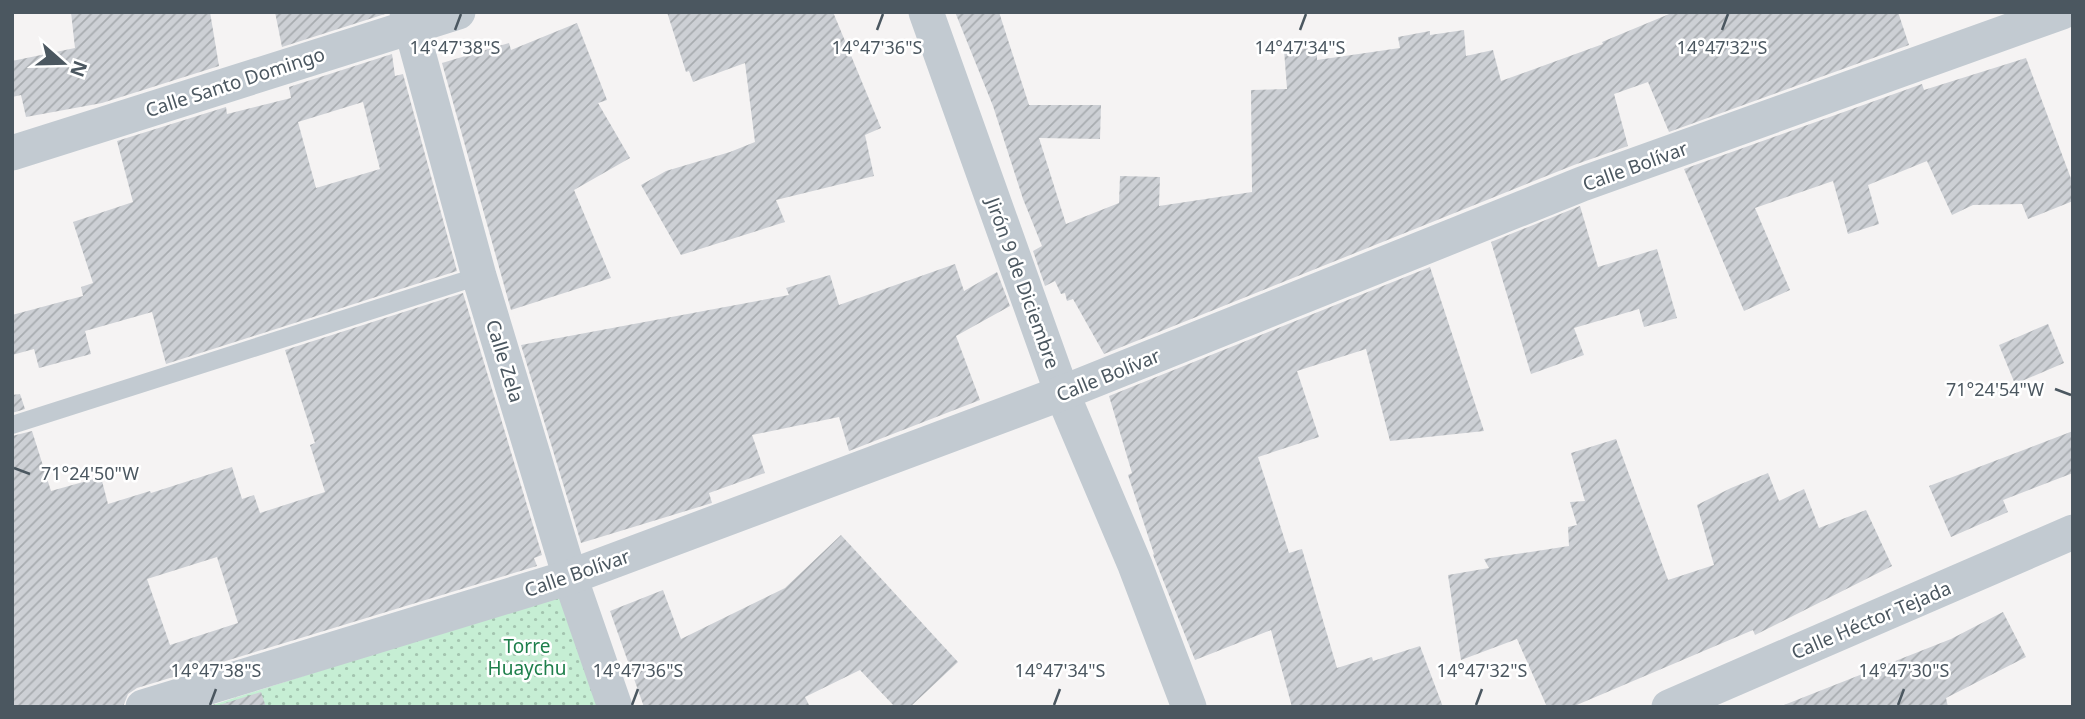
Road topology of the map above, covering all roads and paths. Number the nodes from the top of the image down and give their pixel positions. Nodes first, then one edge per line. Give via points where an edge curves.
1 (458, 12) edge
2 (926, 12) edge
3 (2062, 12) edge
4 (409, 20) edge
5 (12, 153) edge
6 (478, 276) junction
7 (1062, 393) junction
8 (12, 425) edge
9 (2073, 532) edge
10 (570, 577) junction
11 (143, 707) edge
12 (615, 707) edge
13 (1189, 707) edge
14 (1669, 707) edge

1 - 4 street, Calle Santo Domingo
2 - 7 street, Jirón 9 de Diciembre
3 - 7 street, Calle Bolívar via 1582,184
4 - 5 street, Calle Santo Domingo
4 - 6 street, Calle Zela
6 - 8 lane
6 - 10 street, Calle Zela
7 - 10 street, Calle Bolívar
7 - 13 street, Jirón 9 de Diciembre
9 - 14 street, Calle Héctor Tejada
10 - 11 street, Calle Bolívar
10 - 12 street, Calle Zela

